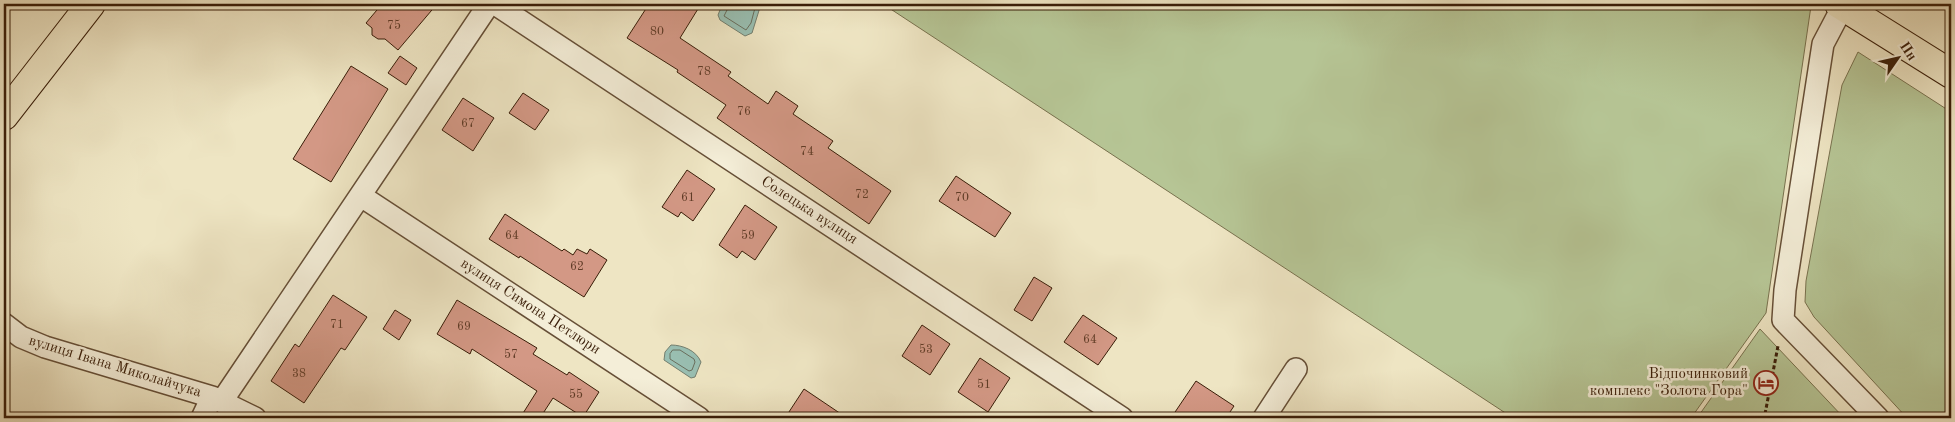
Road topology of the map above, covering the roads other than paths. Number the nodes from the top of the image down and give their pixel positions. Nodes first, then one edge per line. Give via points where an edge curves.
1 (91, 4) edge
2 (489, 4) edge
3 (495, 4) edge
4 (1841, 5) edge
5 (1951, 74) edge
6 (4, 116) edge
7 (361, 196) junction
8 (4, 324) edge
9 (1296, 369) dead end
10 (217, 399) junction
11 (202, 418) edge
12 (255, 418) edge
13 (699, 418) edge
14 (1122, 418) edge
15 (1264, 418) edge
16 (1878, 418) edge

1 - 6 main road
2 - 7 street
3 - 14 street, Солецька вулиця
4 - 5 main road
4 - 16 street via 1823,44 1783,320
7 - 10 street
7 - 13 street, вулиця Симона Петлюри
8 - 10 street, вулиця Івана Миколайчука via 21,338 45,347
9 - 15 street
10 - 11 street
10 - 12 street, вулиця Івана Миколайчука

